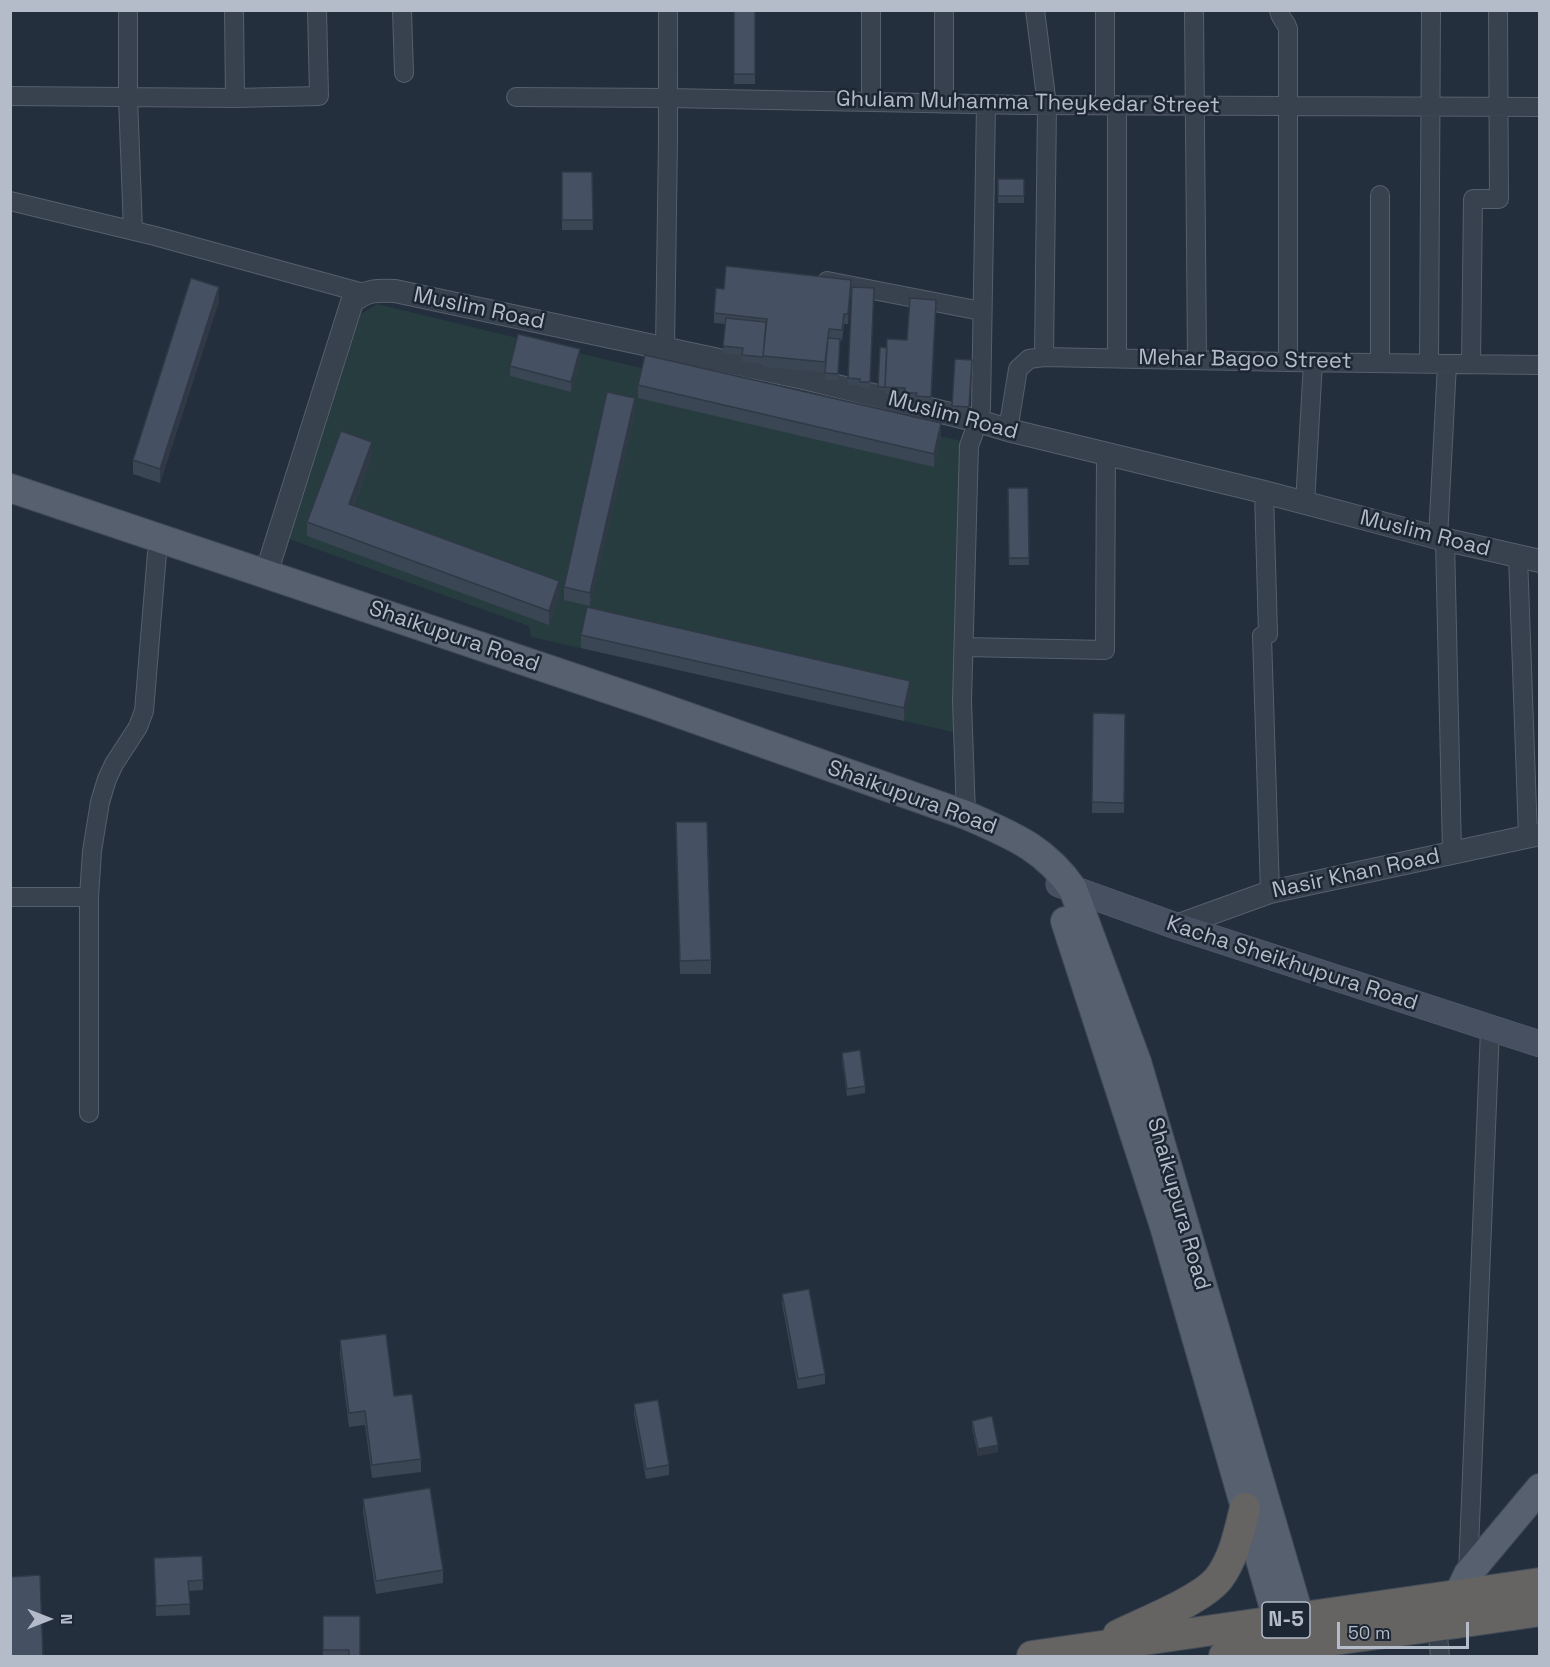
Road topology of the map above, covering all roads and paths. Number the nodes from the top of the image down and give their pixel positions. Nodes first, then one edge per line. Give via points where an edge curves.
1 (128, 10) edge
2 (234, 10) edge
3 (317, 10) edge
4 (402, 10) edge
5 (668, 10) edge
6 (871, 10) edge
7 (944, 10) edge
8 (1035, 10) edge
9 (1105, 10) edge
10 (1194, 10) edge
11 (1279, 10) edge
12 (1431, 10) edge
13 (1498, 10) edge
14 (404, 73) dead end
15 (10, 96) edge
16 (516, 97) dead end
17 (128, 98) junction
18 (235, 98) junction
19 (668, 98) junction
20 (871, 102) junction
21 (944, 104) junction
22 (986, 105) junction
23 (1047, 105) junction
24 (1111, 105) junction
25 (1195, 105) junction
26 (1288, 105) junction
27 (1430, 106) junction
28 (1498, 106) junction
29 (1539, 107) edge
30 (1380, 195) dead end
31 (10, 201) edge
32 (133, 230) junction
33 (824, 281) edge
34 (363, 293) junction
35 (981, 311) junction
36 (664, 348) junction
37 (1044, 357) junction
38 (1117, 358) junction
39 (1197, 360) junction
40 (1288, 362) junction
41 (1313, 362) junction
42 (1380, 363) junction
43 (1438, 363) junction
44 (1471, 364) junction
45 (1539, 364) edge
46 (978, 421) junction
47 (1008, 430) junction
48 (1106, 455) junction
49 (10, 489) edge
50 (1264, 492) junction
51 (10, 504) edge
52 (1305, 504) junction
53 (1441, 539) junction
54 (157, 553) junction
55 (1529, 558) edge
56 (266, 574) junction
57 (964, 647) junction
58 (966, 814) junction
59 (1534, 835) edge
60 (1452, 853) junction
61 (1046, 879) junction
62 (1073, 889) junction
63 (1270, 892) junction
64 (10, 897) edge
65 (89, 897) junction
66 (1176, 926) junction
67 (1490, 1029) junction
68 (1539, 1044) edge
69 (89, 1113) dead end
70 (1539, 1488) edge
71 (1245, 1508) junction
72 (1539, 1583) edge
73 (1463, 1584) junction
74 (1539, 1611) edge
75 (1289, 1620) junction
76 (1437, 1627) junction
77 (1094, 1647) junction
78 (1328, 1648) edge
79 (1065, 1654) edge
80 (1032, 1656) edge
81 (1224, 1656) edge
82 (1440, 1656) edge

1 - 17 street
2 - 18 street
3 - 18 street via 319,96
4 - 14 street
5 - 19 street
6 - 20 street
7 - 21 street
8 - 23 street
9 - 24 street
10 - 25 street
11 - 26 street via 1288,29
12 - 27 street
13 - 28 street
15 - 17 street
16 - 19 street, Ghulam Muhamma Theykedar Street
17 - 18 street
17 - 32 street
19 - 20 street, Ghulam Muhamma Theykedar Street
19 - 36 street
20 - 21 street, Ghulam Muhamma Theykedar Street
21 - 22 street, Ghulam Muhamma Theykedar Street
22 - 23 street, Ghulam Muhamma Theykedar Street
22 - 35 street
23 - 24 street, Ghulam Muhamma Theykedar Street
23 - 37 street
24 - 25 street, Ghulam Muhamma Theykedar Street
24 - 38 street
25 - 26 street, Ghulam Muhamma Theykedar Street
25 - 39 street
26 - 27 street, Ghulam Muhamma Theykedar Street
26 - 40 street
27 - 28 street, Ghulam Muhamma Theykedar Street
27 - 43 street
28 - 29 street, Ghulam Muhamma Theykedar Street
28 - 44 street via 1498,199 1473,200
30 - 42 street
31 - 32 street, Muslim Road
32 - 34 street, Muslim Road
33 - 35 street
34 - 36 street, Muslim Road via 395,291
34 - 56 street via 352,302 346,318
35 - 46 street
36 - 46 street, Muslim Road
37 - 38 street, Mehar Bagoo Street
37 - 47 street, Mehar Bagoo Street via 1029,359 1018,369
38 - 39 street, Mehar Bagoo Street
39 - 40 street, Mehar Bagoo Street
40 - 41 street, Mehar Bagoo Street
41 - 42 street, Mehar Bagoo Street
41 - 52 street
42 - 43 street, Mehar Bagoo Street
43 - 44 street, Mehar Bagoo Street
43 - 53 street
44 - 45 street, Mehar Bagoo Street
46 - 47 street, Muslim Road
46 - 57 street via 969,446
47 - 48 street, Muslim Road
48 - 50 street, Muslim Road
48 - 57 street via 1105,650
49 - 56 main road, Shaikupura Road
50 - 52 street, Muslim Road
50 - 63 street via 1268,633 1262,636
51 - 54 main road, Shaikupura Road
52 - 53 street, Muslim Road
53 - 55 street, Muslim Road
53 - 60 street
54 - 61 main road, Shaikupura Road via 960,828 1030,862
54 - 65 street via 144,711 103,792 92,851
55 - 59 street
56 - 58 main road, Shaikupura Road
57 - 58 street
58 - 62 main road, Shaikupura Road via 1038,850 1060,870
59 - 60 street, Nasir Khan Road
60 - 63 street, Nasir Khan Road
61 - 62 main road, Kacha Sheikhupura Road
61 - 71 main road, Shaikupura Road via 1058,899 1164,1226
62 - 66 main road, Kacha Sheikhupura Road
62 - 75 main road, Shaikupura Road via 1137,1062
63 - 66 street, Nasir Khan Road
64 - 65 street
65 - 69 street
66 - 67 main road, Kacha Sheikhupura Road
67 - 68 main road, Kacha Sheikhupura Road
67 - 73 street
70 - 73 main road
71 - 75 main road, Shaikupura Road
71 - 77 highway via 1236,1546 1219,1579 1193,1599
72 - 73 highway, N-5
73 - 75 highway, N-5
74 - 76 highway, N-5
75 - 77 highway, N-5
76 - 78 highway, N-5
76 - 82 street
77 - 79 highway, N-5
78 - 81 highway, N-5
79 - 80 highway, N-5

